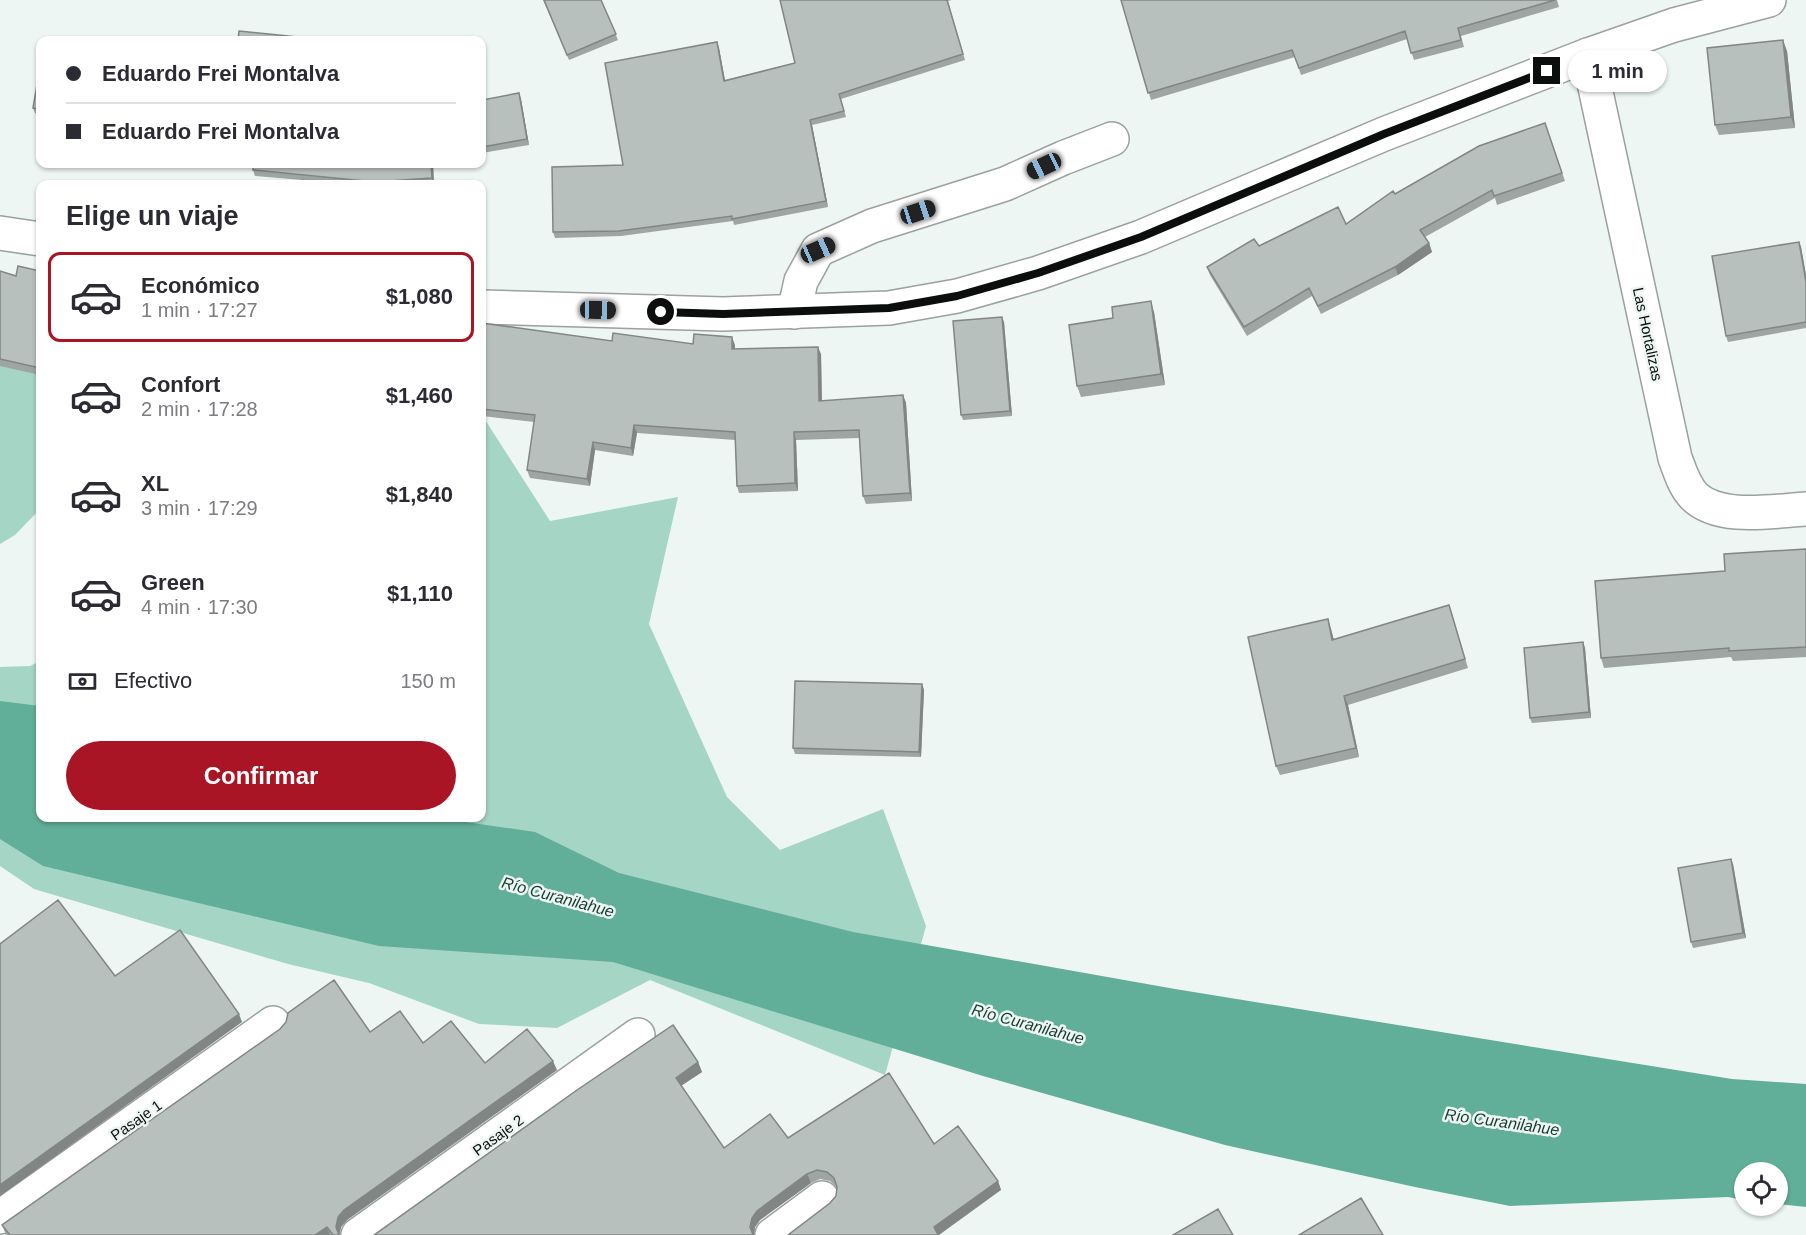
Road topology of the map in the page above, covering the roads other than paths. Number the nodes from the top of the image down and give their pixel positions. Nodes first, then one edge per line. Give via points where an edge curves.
1 (1768, 0) edge
2 (1588, 55) junction
3 (1112, 139) dead end
4 (0, 233) edge
5 (36, 238) edge
6 (486, 307) edge
7 (794, 312) junction
8 (1806, 509) edge
9 (273, 1023) dead end
10 (638, 1035) dead end
11 (822, 1198) dead end
12 (0, 1217) edge
13 (358, 1235) edge
14 (772, 1235) edge

1 - 2 street via 1674,25
2 - 7 street via 1384,134 1141,237 1038,273 957,296 889,308
2 - 8 street, Las Hortalizas via 1675,458 1684,481 1694,496 1727,512
3 - 7 street via 1005,184 872,226 818,250 801,281
4 - 5 street
6 - 7 street via 723,314
9 - 12 street, Pasaje 1
10 - 13 street, Pasaje 2
11 - 14 street

